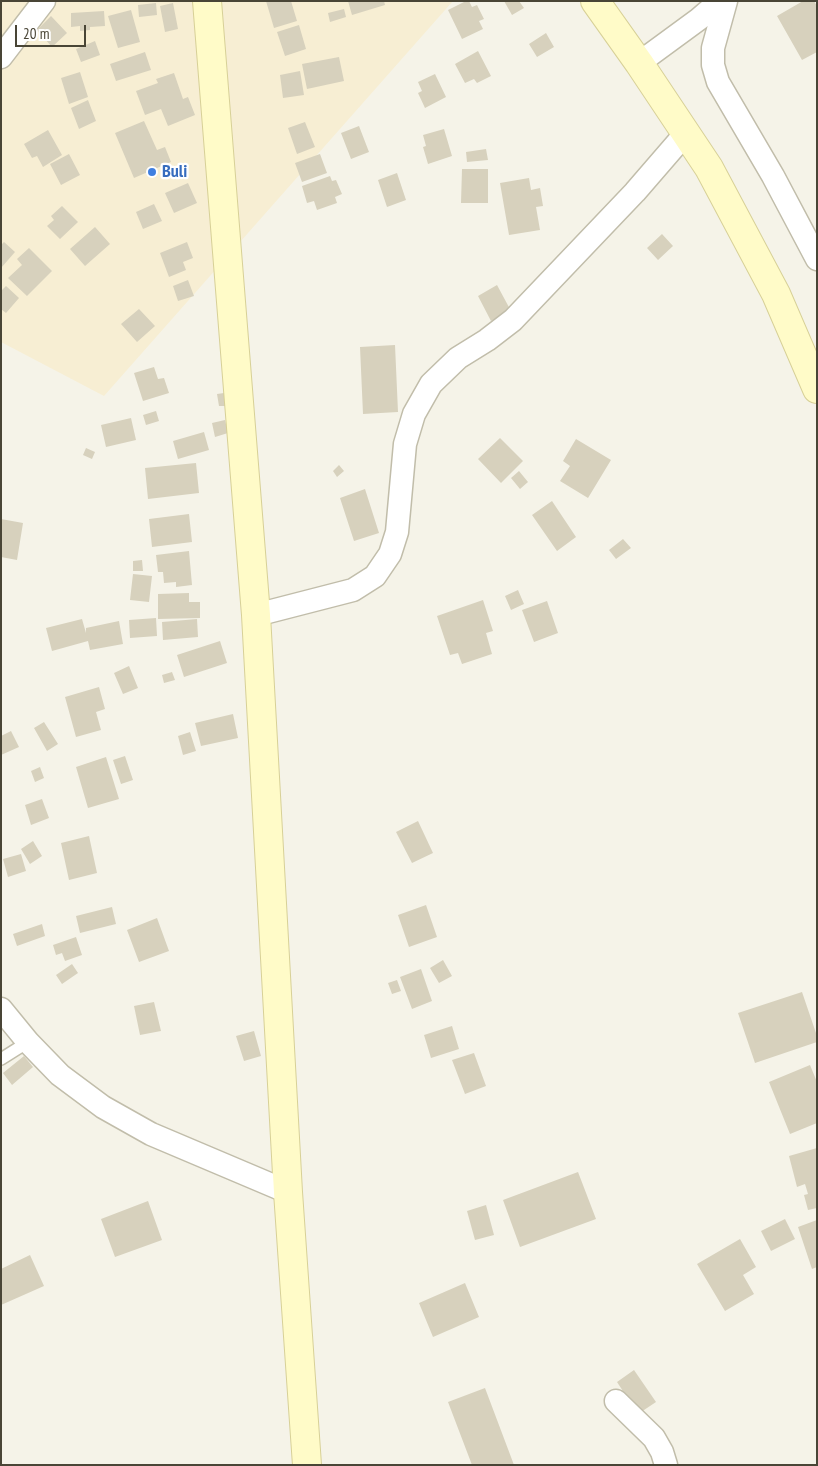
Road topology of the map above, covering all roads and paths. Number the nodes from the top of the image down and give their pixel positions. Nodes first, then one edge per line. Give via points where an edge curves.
1 (44, 1) edge
2 (208, 1) edge
3 (595, 1) edge
4 (720, 1) edge
5 (726, 1) edge
6 (1, 57) edge
7 (639, 63) junction
8 (686, 133) junction
9 (817, 260) edge
10 (817, 389) edge
11 (256, 615) junction
12 (1, 1009) edge
13 (28, 1042) junction
14 (1, 1059) edge
15 (288, 1192) junction
16 (616, 1402) dead end
17 (307, 1465) edge
18 (666, 1465) edge

1 - 6 street
2 - 11 street
3 - 7 street
4 - 7 street
5 - 9 street via 712,48 718,82
7 - 8 street
8 - 10 street via 709,168 776,294
8 - 11 street via 635,192 513,320 458,358 431,384 414,414 404,444 397,532 390,554 375,576 353,590
11 - 15 street
12 - 13 street
13 - 14 lane
13 - 15 street via 60,1075 103,1107 151,1134
15 - 17 street
16 - 18 street via 654,1438

